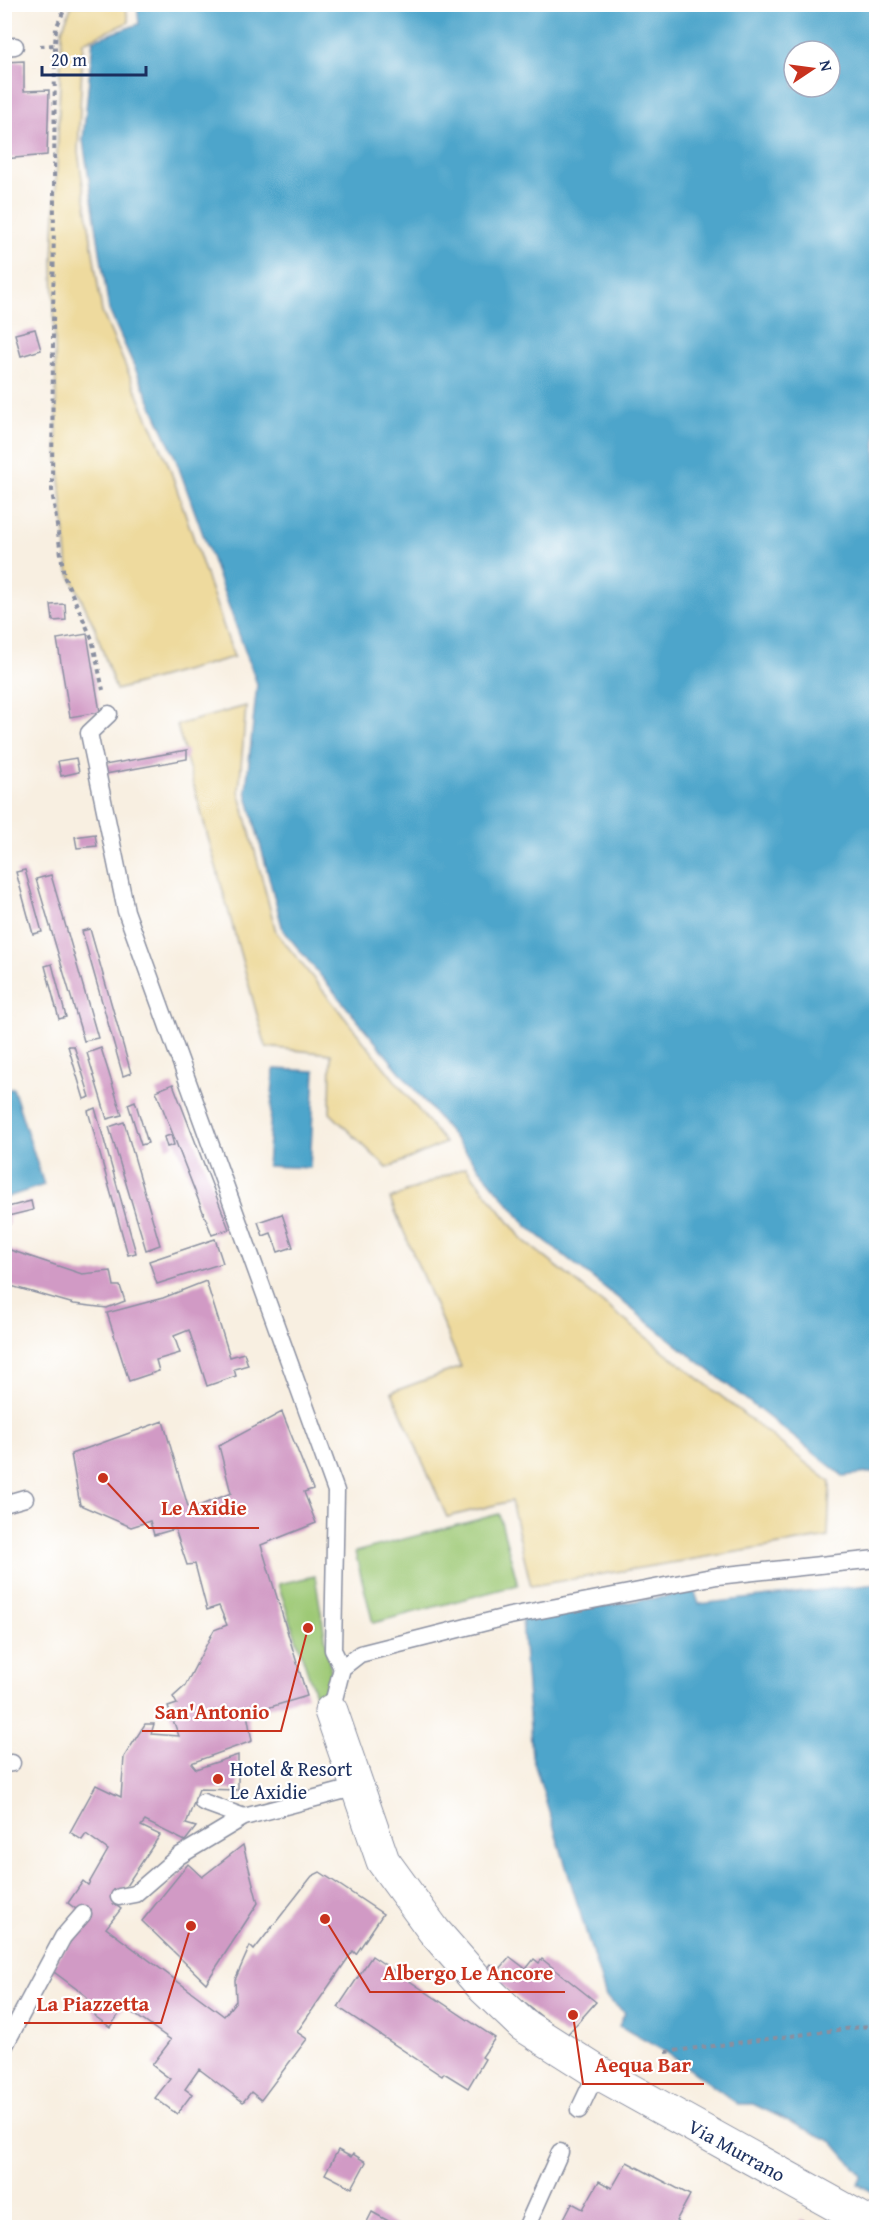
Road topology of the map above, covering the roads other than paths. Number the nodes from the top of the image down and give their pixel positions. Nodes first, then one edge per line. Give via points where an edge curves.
1 (109, 714) road end
2 (25, 1498) dead end
3 (4, 1504) edge
4 (876, 1559) edge
5 (342, 1668) junction
6 (331, 1711) joint
7 (357, 1787) junction
8 (203, 1802) dead end
9 (244, 1817) junction
10 (119, 1898) dead end
11 (83, 1914) dead end
12 (4, 2047) edge
13 (597, 2072) junction
14 (579, 2110) dead end
15 (560, 2152) dead end
16 (876, 2227) edge
17 (526, 2228) edge

1 - 5 lane via 89,733 126,911 336,1491 333,1650
2 - 3 lane
4 - 5 lane via 717,1576 510,1616 360,1654
5 - 6 lane
6 - 7 street, Via Murrano
7 - 9 lane
7 - 13 street, Via Murrano via 383,1861 434,1931 522,2025
8 - 9 lane
9 - 10 lane via 179,1856 135,1894
11 - 12 lane via 63,1937
13 - 14 lane
13 - 16 street, Via Murrano
15 - 17 lane

